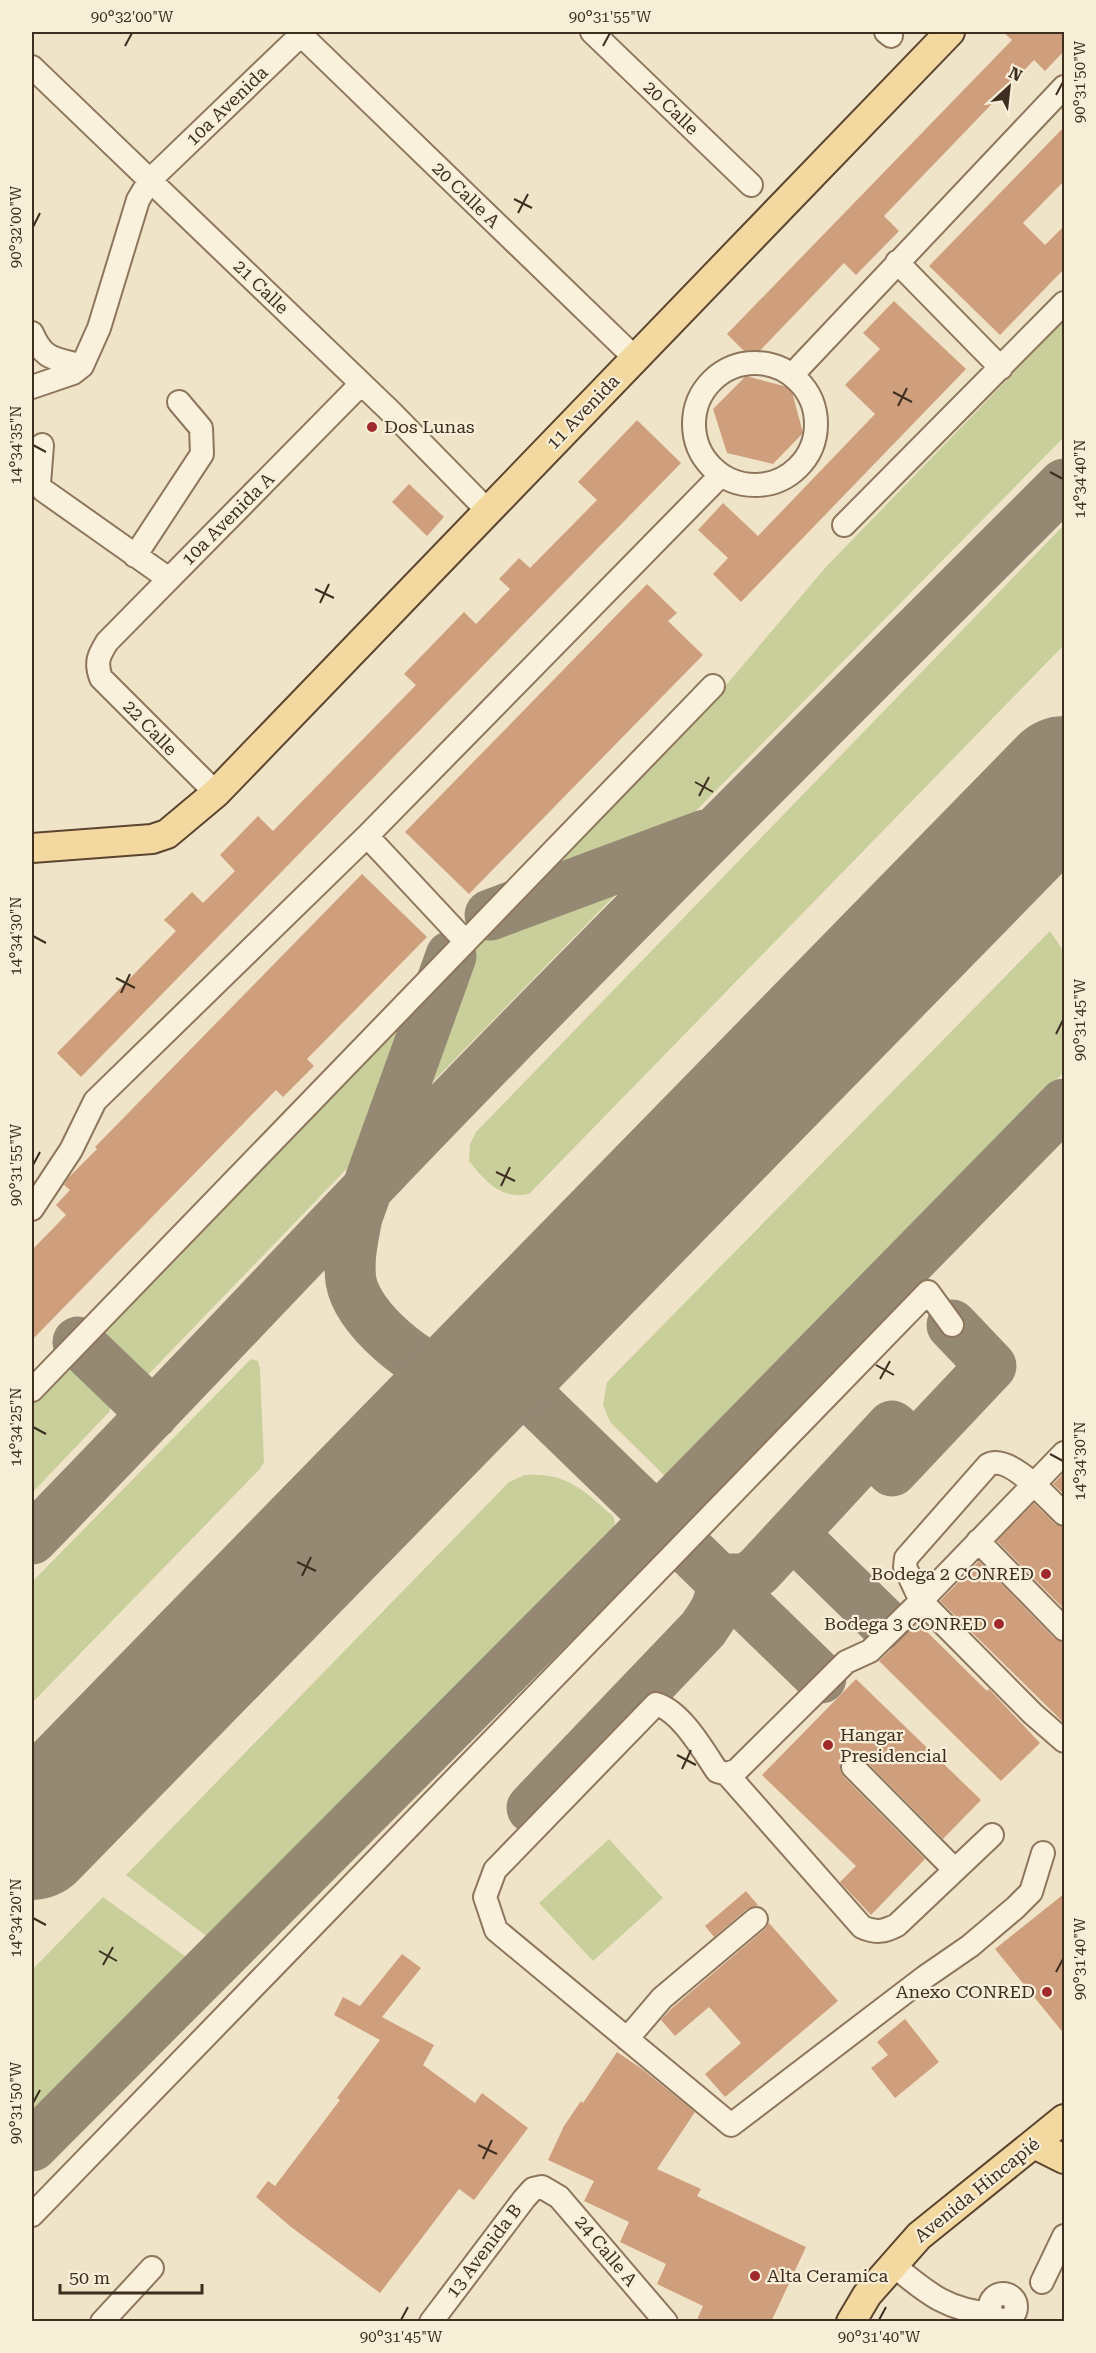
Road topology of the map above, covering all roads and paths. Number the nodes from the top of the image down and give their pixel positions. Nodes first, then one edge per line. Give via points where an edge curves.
1 (301, 32) edge
2 (592, 32) edge
3 (950, 32) edge
4 (32, 67) edge
5 (1065, 87) edge
6 (150, 180) junction
7 (750, 185) dead end
8 (897, 262) junction
9 (1065, 303) edge
10 (32, 333) edge
11 (634, 358) junction
12 (82, 366) junction
13 (1001, 368) junction
14 (792, 375) junction
15 (361, 384) junction
16 (32, 387) edge
17 (179, 402) dead end
18 (42, 445) dead end
19 (721, 474) junction
20 (488, 511) junction
21 (844, 525) dead end
22 (135, 556) junction
23 (169, 579) junction
24 (98, 657) joint
25 (713, 686) dead end
26 (216, 793) junction
27 (367, 836) junction
28 (32, 848) edge
29 (465, 941) junction
30 (32, 1209) edge
31 (951, 1325) dead end
32 (32, 1390) edge
33 (1065, 1453) edge
34 (1033, 1485) junction
35 (1065, 1514) edge
36 (978, 1541) junction
37 (921, 1601) junction
38 (1065, 1629) edge
39 (1065, 1741) edge
40 (853, 1767) dead end
41 (727, 1774) junction
42 (992, 1835) dead end
43 (1043, 1852) dead end
44 (955, 1870) junction
45 (756, 1919) dead end
46 (627, 2039) junction
47 (1065, 2119) edge
48 (1034, 2144) junction
49 (1065, 2159) edge
50 (542, 2187) joint
51 (32, 2215) edge
52 (1065, 2236) edge
53 (893, 2265) junction
54 (152, 2268) dead end
55 (1042, 2282) dead end
56 (863, 2308) edge
57 (992, 2314) dead end
58 (102, 2322) edge
59 (431, 2322) edge
60 (666, 2322) edge
61 (850, 2322) edge

1 - 6 street, 10a Avenida
1 - 11 street, 20 Calle A
2 - 7 street, 20 Calle
3 - 11 main road, 11 Avenida
4 - 6 street, 21 Calle
5 - 8 street
6 - 12 street, 10a Avenida via 138,200 99,328
6 - 15 street, 21 Calle
8 - 13 street
8 - 14 street
9 - 13 street
10 - 12 street via 39,350 58,361
11 - 20 main road, 11 Avenida
12 - 16 street
13 - 21 street
14 - 19 street via 809,396 815,415 815,435 805,459 773,482 746,484
14 - 19 street via 779,368 749,363 734,366 709,382 695,408 693,423 700,452
15 - 20 street, 21 Calle
15 - 23 street, 10a Avenida A
17 - 22 street via 201,428 202,454
18 - 22 street via 39,484 43,490
19 - 27 street
20 - 26 main road, 11 Avenida
22 - 23 street
23 - 24 street, 10a Avenida A via 107,642
24 - 26 street, 22 Calle via 101,678
25 - 29 street
26 - 28 main road via 167,834
27 - 29 street
27 - 30 street via 95,1101 71,1150
29 - 32 street
31 - 51 street via 928,1292
33 - 34 street
34 - 35 street
34 - 36 street
34 - 37 street via 1004,1462 988,1465 910,1551 905,1567
36 - 37 street
36 - 38 street
37 - 39 street
37 - 41 street via 870,1651 846,1662 737,1770
40 - 44 street
41 - 44 street via 862,1927 870,1931 897,1925
41 - 46 street via 717,1771 693,1735 664,1706 656,1704 495,1870 484,1897 496,1930
42 - 44 street
43 - 46 street via 1032,1892 1015,1908 731,2125
45 - 46 street via 662,1998
47 - 48 main road, Avenida Hincapié
48 - 49 main road
48 - 53 main road, Avenida Hincapié via 918,2235
50 - 59 street, 13 Avenida B via 533,2189 524,2199
50 - 60 street, 24 Calle A via 559,2197
52 - 55 street
53 - 56 main road, Avenida Hincapié
53 - 57 street via 927,2294 947,2305
54 - 58 street
56 - 61 main road, Avenida Hincapié

